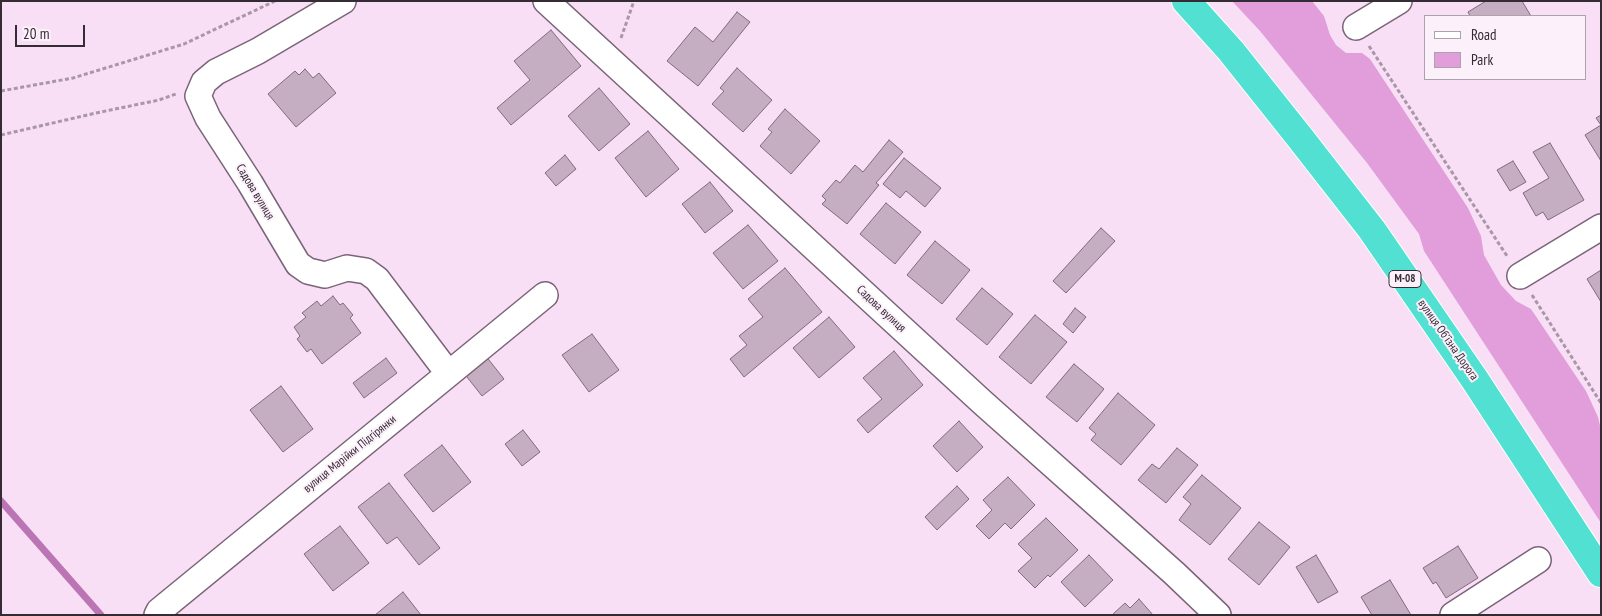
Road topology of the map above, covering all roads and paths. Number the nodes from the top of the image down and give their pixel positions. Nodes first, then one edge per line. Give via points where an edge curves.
1 (275, 1) edge
2 (343, 1) edge
3 (546, 1) edge
4 (634, 1) edge
5 (1186, 1) edge
6 (1399, 1) edge
7 (1356, 27) joint
8 (613, 62) junction
9 (204, 82) junction
10 (1, 91) edge
11 (1, 135) edge
12 (1601, 227) edge
13 (1520, 276) junction
14 (545, 295) dead end
15 (448, 373) junction
16 (1601, 403) edge
17 (1538, 560) dead end
18 (1601, 573) edge
19 (157, 615) edge
20 (1218, 615) edge
21 (1453, 615) edge

1 - 10 path via 184,44 73,78
2 - 9 street via 216,72
3 - 8 street, Садова вулиця
4 - 8 path
5 - 18 highway, вулиця Обʼїзна Дорога / М-08 via 1231,51 1372,230
6 - 7 street
7 - 13 path
8 - 20 street, Садова вулиця
9 - 11 path via 160,100
9 - 15 street, Садова вулиця via 198,96 208,118 298,264 308,271 325,275 347,268 366,271 377,279
12 - 13 street
13 - 16 path
14 - 15 street, вулиця Марійки Підгірянки
15 - 19 street, вулиця Марійки Підгірянки via 159,610
17 - 21 street

